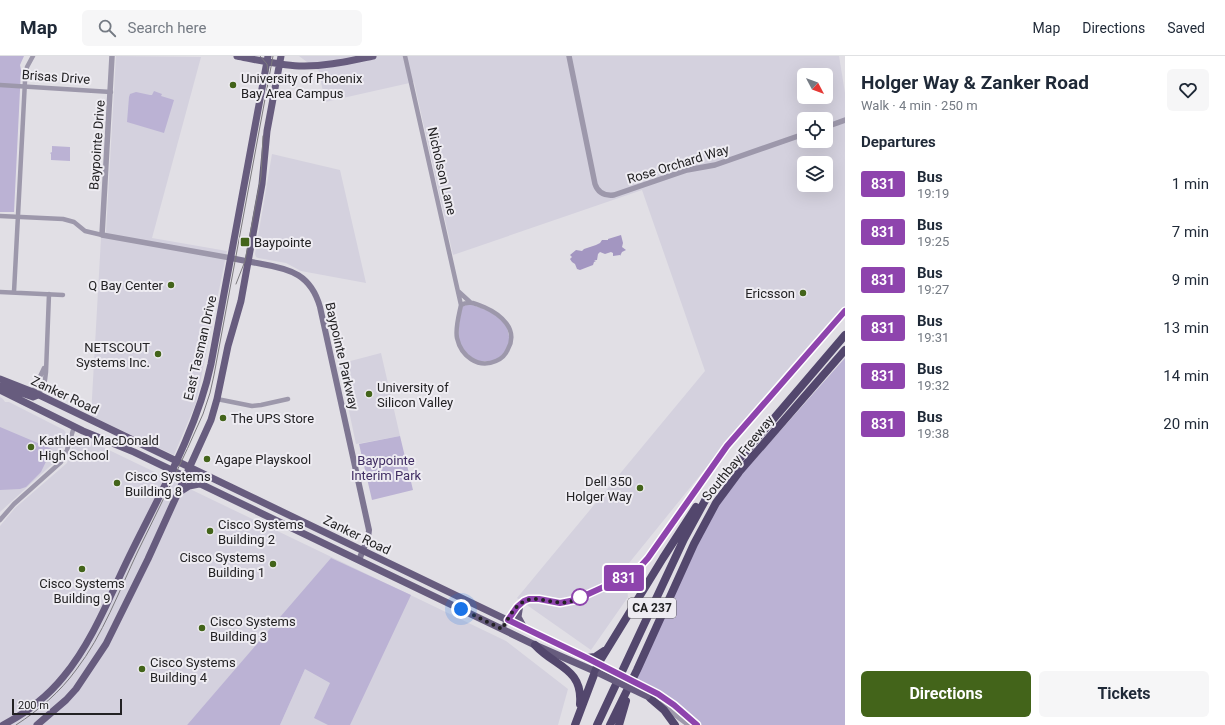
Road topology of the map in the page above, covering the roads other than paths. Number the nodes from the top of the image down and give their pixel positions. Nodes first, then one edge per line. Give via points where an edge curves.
1 (33, 56) edge
2 (112, 56) edge
3 (237, 56) edge
4 (281, 56) edge
5 (373, 56) edge
6 (405, 56) edge
7 (570, 56) edge
8 (268, 59) edge
9 (279, 64) junction
10 (0, 85) edge
11 (24, 87) junction
12 (111, 92) junction
13 (845, 120) edge
14 (833, 124) edge
15 (797, 136) edge
16 (0, 216) edge
17 (17, 217) junction
18 (102, 235) junction
19 (231, 258) junction
20 (248, 261) junction
21 (457, 290) junction
22 (0, 292) edge
23 (14, 292) junction
24 (49, 294) junction
25 (63, 295) dead end
26 (470, 302) junction
27 (461, 305) junction
28 (845, 311) edge
29 (845, 335) edge
30 (845, 350) edge
31 (0, 379) edge
32 (0, 385) edge
33 (0, 390) edge
34 (36, 393) junction
35 (217, 399) junction
36 (288, 399) dead end
37 (780, 425) junction
38 (74, 427) junction
39 (182, 447) junction
40 (163, 455) junction
41 (195, 456) junction
42 (175, 461) junction
43 (157, 464) junction
44 (189, 467) junction
45 (171, 470) junction
46 (202, 474) junction
47 (185, 477) junction
48 (199, 484) junction
49 (164, 486) junction
50 (710, 492) junction
51 (178, 493) junction
52 (0, 520) edge
53 (363, 551) junction
54 (359, 560) junction
55 (520, 604) junction
56 (508, 620) junction
57 (524, 628) junction
58 (502, 629) junction
59 (612, 641) junction
60 (535, 645) junction
61 (587, 658) junction
62 (600, 669) junction
63 (637, 670) junction
64 (649, 695) junction
65 (579, 714) junction
66 (3, 725) edge
67 (37, 725) edge
68 (575, 725) edge
69 (597, 725) edge
70 (606, 725) edge
71 (610, 725) edge
72 (619, 725) edge
73 (675, 725) edge
74 (689, 725) edge
75 (697, 725) edge

1 - 11 street via 27,67
2 - 12 street, Baypointe Drive
3 - 8 main road
4 - 9 main road, East Tasman Drive
5 - 9 main road via 319,66
6 - 21 street, Nicholson Lane
7 - 15 street, Rose Orchard Way via 595,184 599,191 606,195 614,195 687,170 716,165
8 - 9 main road
8 - 19 main road, East Tasman Drive
9 - 20 main road, East Tasman Drive
10 - 11 street, Brisas Drive
11 - 12 street, Brisas Drive
11 - 17 street
12 - 18 street, Baypointe Drive
13 - 14 street
16 - 17 street, Baypointe Parkway
17 - 18 street, Baypointe Parkway via 63,219 74,222 85,231
17 - 23 street
18 - 19 street, Baypointe Parkway
19 - 20 main road, Baypointe Parkway
19 - 39 main road, East Tasman Drive via 206,384
20 - 35 main road, East Tasman Drive via 240,306
20 - 53 main road, Baypointe Parkway via 293,271 306,280 318,300 370,530
21 - 26 street, Nicholson Lane
21 - 27 street, Nicholson Lane
22 - 23 street
23 - 24 street
24 - 25 street
24 - 34 street via 45,380
26 - 27 street
26 - 27 street, Nicholson Lane via 501,316 509,326 512,341 505,354 494,362 476,362 462,350 457,338
28 - 55 street via 727,446 639,568 626,577 572,601 560,603 529,599
29 - 50 highway, Southbay Freeway / CA 237
30 - 37 highway, Southbay Freeway / CA 237
31 - 34 main road, Zanker Road
32 - 34 main road via 33,397
33 - 38 main road, Zanker Road
34 - 40 main road, Zanker Road
35 - 36 street via 252,406
35 - 41 main road, East Tasman Drive
37 - 63 highway, Southbay Freeway / CA 237 via 727,487 708,516
37 - 70 highway via 746,459 710,506
38 - 43 main road, Zanker Road
38 - 52 street via 61,462
39 - 40 main road
39 - 42 main road, East Tasman Drive
40 - 42 main road, Zanker Road
41 - 44 main road, East Tasman Drive
41 - 46 main road
42 - 44 main road, Zanker Road
42 - 45 main road, East Tasman Drive
43 - 45 main road, Zanker Road
43 - 49 main road via 162,473
44 - 46 main road, Zanker Road
44 - 47 main road, East Tasman Drive
45 - 47 main road, Zanker Road
45 - 49 main road, East Tasman Drive
46 - 53 main road, Zanker Road
47 - 48 main road, Zanker Road
47 - 51 main road, East Tasman Drive
48 - 51 main road via 189,486
48 - 54 main road, Zanker Road
49 - 66 main road, East Tasman Drive via 78,657 54,688 26,711
50 - 59 highway via 689,516
50 - 69 highway, Southbay Freeway / CA 237 via 687,534
51 - 67 main road, East Tasman Drive via 112,633 99,655 76,689
53 - 54 main road, Baypointe Parkway
53 - 56 main road, Zanker Road
54 - 58 main road, Zanker Road
55 - 56 street
55 - 57 main road via 518,617
56 - 57 main road, Zanker Road
56 - 58 street
57 - 61 main road, Zanker Road
58 - 60 main road, Zanker Road
59 - 61 highway via 598,656
59 - 62 highway
60 - 62 main road, Zanker Road
60 - 65 highway via 576,679 580,690
61 - 62 main road, Zanker Road
62 - 64 main road, Zanker Road, bridge
62 - 65 highway
63 - 71 highway, Southbay Freeway / CA 237
63 - 72 highway
64 - 73 highway
64 - 74 street, Zanker Road
64 - 75 main road, Zanker Road via 674,705
65 - 68 highway

